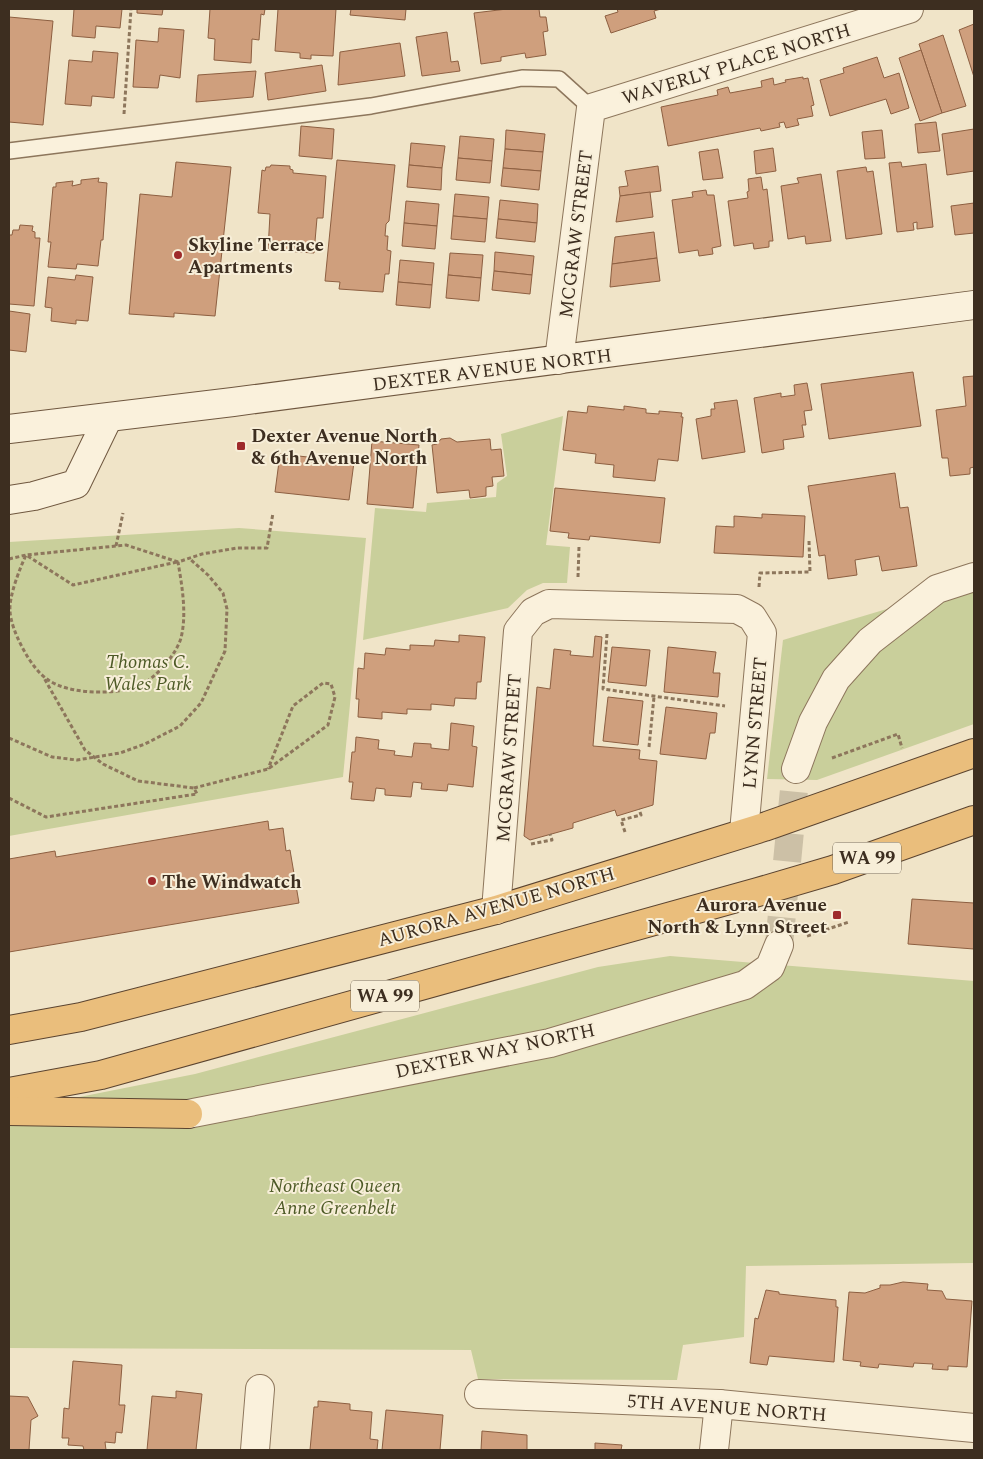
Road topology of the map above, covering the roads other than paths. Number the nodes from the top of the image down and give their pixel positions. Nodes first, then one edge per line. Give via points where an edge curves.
1 (909, 9) edge
2 (590, 108) junction
3 (9, 151) edge
4 (974, 305) edge
5 (558, 360) junction
6 (108, 418) junction
7 (9, 429) edge
8 (9, 500) edge
9 (974, 577) edge
10 (752, 618) joint
11 (974, 753) edge
12 (796, 768) tunnel mouth
13 (974, 820) edge
14 (744, 832) junction
15 (496, 910) junction
16 (790, 942) tunnel mouth
17 (9, 1030) edge
18 (9, 1092) edge
19 (9, 1112) edge
20 (188, 1114) joint
21 (260, 1389) dead end
22 (479, 1394) dead end
23 (719, 1404) junction
24 (974, 1428) edge
25 (255, 1450) edge
26 (714, 1450) edge

1 - 2 street, WAVERLY PLACE NORTH
2 - 3 lane via 559,78 522,78 371,106
2 - 5 street, MCGRAW STREET
4 - 5 street, DEXTER AVENUE NORTH
5 - 6 street, DEXTER AVENUE NORTH
6 - 7 street, DEXTER AVENUE NORTH
6 - 8 street via 76,484
9 - 12 street via 937,589 870,641 836,679 813,722
10 - 14 street, LYNN STREET via 762,633
10 - 15 street, MCGRAW STREET via 737,610 549,604 533,612 518,631
11 - 14 highway, AURORA AVENUE NORTH
13 - 18 highway, WA 99 via 833,870 758,892 101,1075
14 - 15 highway, AURORA AVENUE NORTH
15 - 17 highway, AURORA AVENUE NORTH via 81,1016
16 - 20 street, DEXTER WAY NORTH via 770,967 745,985 550,1043
19 - 20 highway
21 - 25 street
22 - 23 street, 5TH AVENUE NORTH
23 - 24 street, 5TH AVENUE NORTH
23 - 26 street

